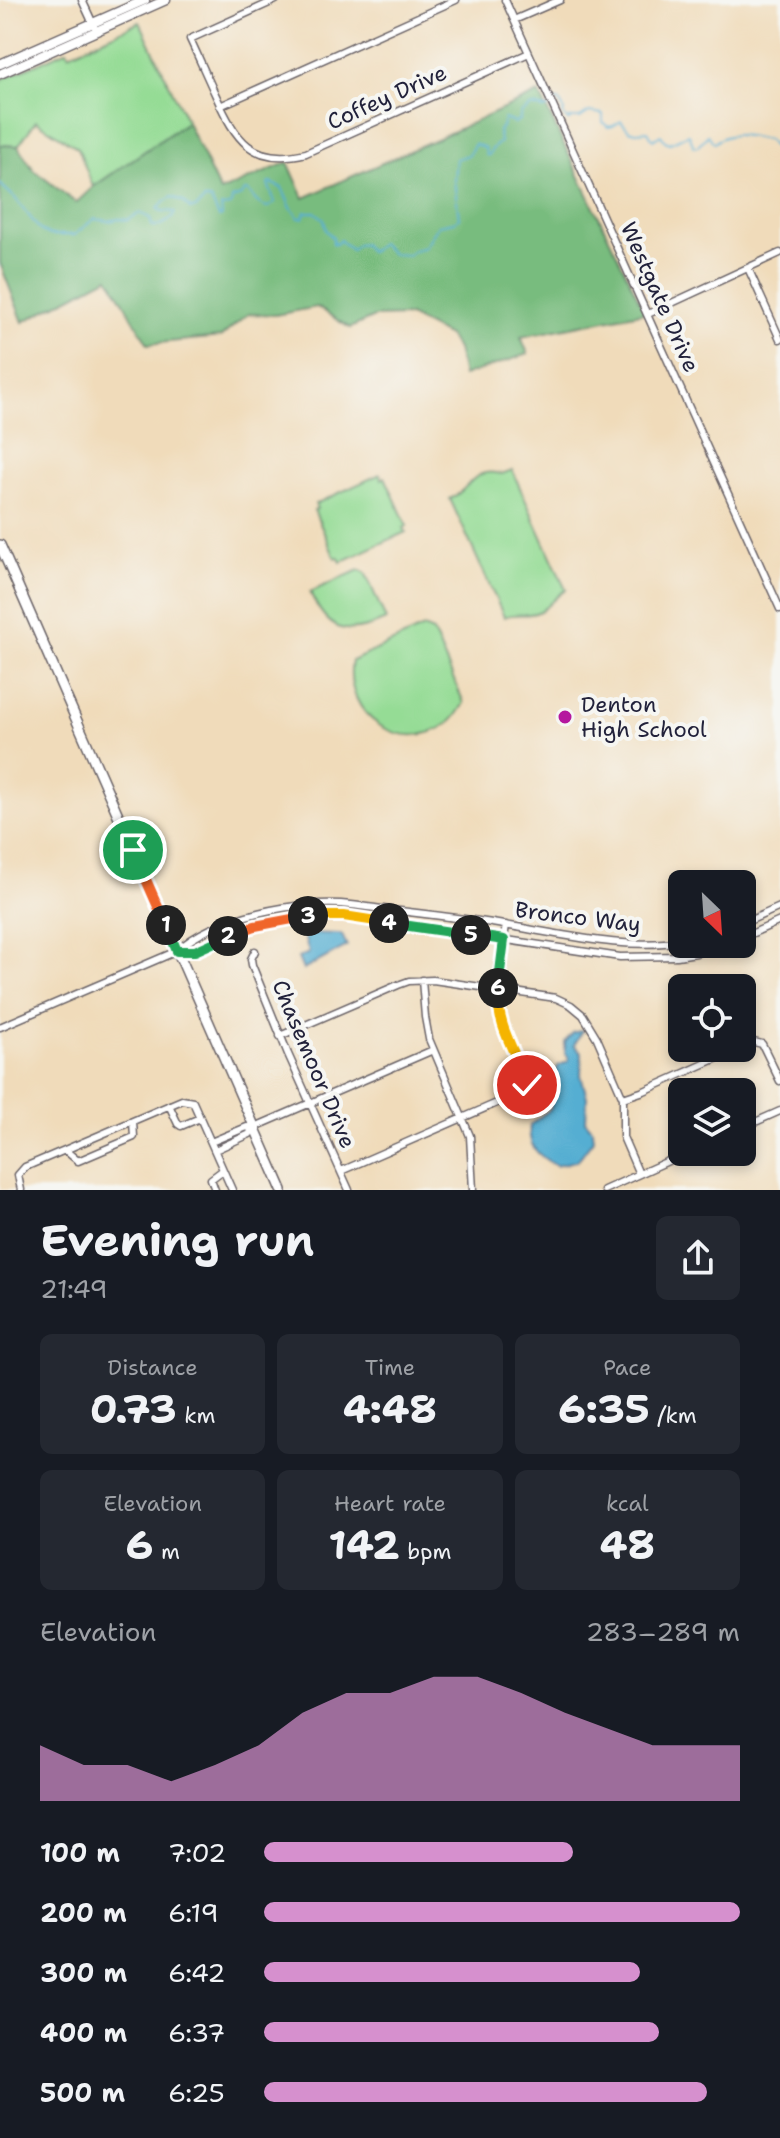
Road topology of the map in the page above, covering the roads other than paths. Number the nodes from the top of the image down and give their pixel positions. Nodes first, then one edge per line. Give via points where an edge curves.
1 (82, 0) edge
2 (145, 0) edge
3 (166, 0) edge
4 (276, 0) edge
5 (455, 0) edge
6 (505, 0) edge
7 (560, 0) edge
8 (514, 20) junction
9 (94, 27) junction
10 (529, 53) junction
11 (0, 64) edge
12 (0, 74) edge
13 (220, 106) junction
14 (780, 253) edge
15 (748, 268) junction
16 (648, 314) junction
17 (780, 339) edge
18 (0, 545) edge
19 (780, 609) edge
20 (780, 907) edge
21 (756, 918) edge
22 (780, 921) edge
23 (506, 925) junction
24 (756, 932) edge
25 (504, 940) junction
26 (668, 942) edge
27 (177, 951) junction
28 (255, 951) dead end
29 (668, 956) edge
30 (422, 980) junction
31 (498, 989) junction
32 (0, 1027) edge
33 (280, 1036) junction
34 (756, 1042) edge
35 (433, 1050) junction
36 (709, 1062) edge
37 (780, 1081) edge
38 (623, 1098) junction
39 (310, 1103) junction
40 (169, 1105) junction
41 (780, 1111) edge
42 (200, 1118) junction
43 (463, 1118) junction
44 (133, 1121) junction
45 (756, 1122) edge
46 (253, 1128) junction
47 (213, 1146) junction
48 (65, 1150) junction
49 (668, 1161) edge
50 (223, 1170) junction
51 (341, 1171) junction
52 (639, 1174) junction
53 (21, 1190) edge
54 (215, 1190) edge
55 (232, 1190) edge
56 (282, 1190) edge
57 (349, 1190) edge
58 (473, 1190) edge
59 (604, 1190) edge

1 - 9 street
2 - 9 street
3 - 9 street
4 - 13 street via 190,39
5 - 13 street
6 - 8 street, Westgate Drive
7 - 8 street
8 - 10 street, Westgate Drive
9 - 11 street
9 - 12 street
10 - 13 street, Coffey Drive via 306,153 283,157 246,145
10 - 16 street, Westgate Drive
14 - 15 street
15 - 16 street
15 - 17 street
16 - 19 street, Westgate Drive
18 - 27 main road
20 - 21 street
22 - 24 street
23 - 25 street
23 - 26 street, Bronco Way via 617,942
23 - 27 street, Bronco Way via 306,903 238,919 189,940
25 - 27 street, Bronco Way via 325,915 271,922 195,951
25 - 29 street, Bronco Way via 638,958
25 - 31 street
27 - 32 street
27 - 46 main road
28 - 33 street, Chasemoor Drive via 251,962
30 - 31 street
30 - 33 street via 398,985
30 - 35 street
31 - 38 street via 556,998 578,1010 593,1030
31 - 43 street via 503,1030 527,1088
33 - 39 street, Chasemoor Drive
34 - 37 street via 764,1046
35 - 39 street
35 - 43 street
36 - 38 street
38 - 52 street via 623,1137
39 - 46 street
39 - 51 street, Chasemoor Drive
40 - 42 street via 193,1102
40 - 42 street via 181,1126
40 - 44 street
41 - 45 street
42 - 47 street
43 - 51 street
43 - 58 street via 471,1142
44 - 48 street
44 - 48 street via 134,1137 78,1161
46 - 47 street
46 - 56 main road
47 - 50 street
48 - 53 street via 21,1170
49 - 52 street
50 - 54 street via 211,1179
50 - 55 street
51 - 57 street, Chasemoor Drive
52 - 59 street

